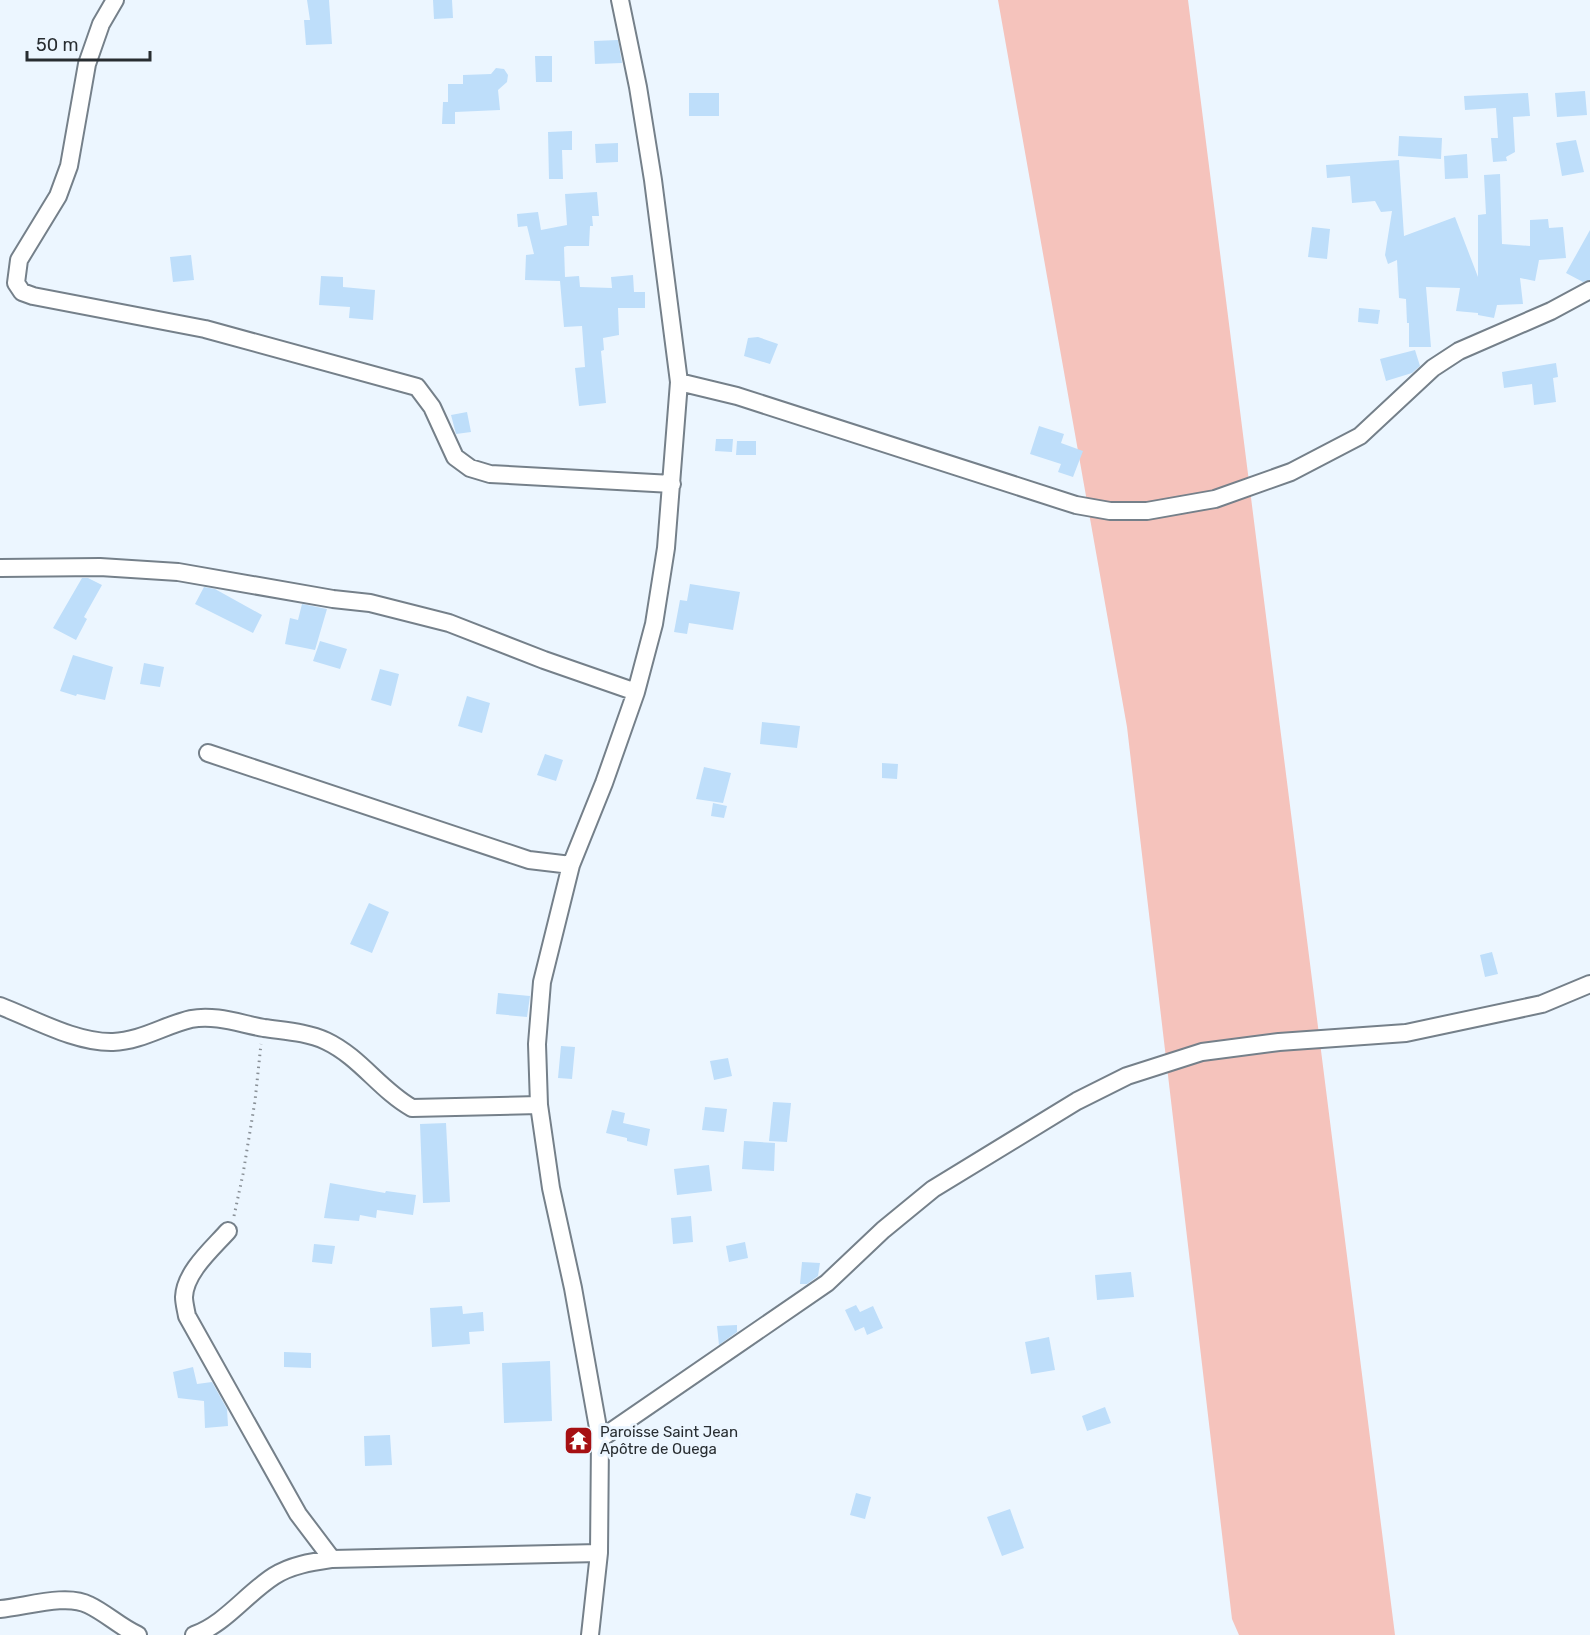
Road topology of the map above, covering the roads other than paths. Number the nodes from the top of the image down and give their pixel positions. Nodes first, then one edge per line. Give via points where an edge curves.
1 (115, 0) edge
2 (620, 0) edge
3 (1590, 290) edge
4 (679, 382) junction
5 (672, 484) junction
6 (0, 568) edge
7 (636, 692) junction
8 (208, 753) dead end
9 (571, 865) junction
10 (1590, 984) edge
11 (0, 1006) edge
12 (539, 1105) junction
13 (228, 1231) road end
14 (600, 1439) junction
15 (599, 1553) junction
16 (332, 1558) junction
17 (0, 1609) edge
18 (138, 1635) edge
19 (194, 1635) edge
20 (590, 1635) edge

1 - 5 street via 101,24 87,64 69,166 58,196 19,260 16,283 22,292 206,329 417,387 432,407 455,457 470,468 490,474
2 - 4 street via 653,180
3 - 4 street via 1459,351 1433,368 1360,436 1291,472 1215,500 1147,511 1110,511 1076,505 737,396
4 - 5 street
5 - 7 street via 654,624
6 - 7 street via 100,567 178,572 370,603 449,623
7 - 9 street
8 - 9 street via 529,860
9 - 12 street via 542,982 537,1044
10 - 14 street via 1542,1004 1406,1033 1202,1052 1127,1076 1077,1101 933,1189 827,1283
11 - 12 street via 85,1039 113,1042 137,1038 193,1018 296,1032 326,1041 352,1056 412,1108
12 - 14 street via 551,1188
13 - 16 street via 186,1284 187,1316 298,1514
14 - 15 street
15 - 16 street
15 - 20 street
16 - 19 street via 287,1569 272,1577 231,1612
17 - 18 street via 75,1600

